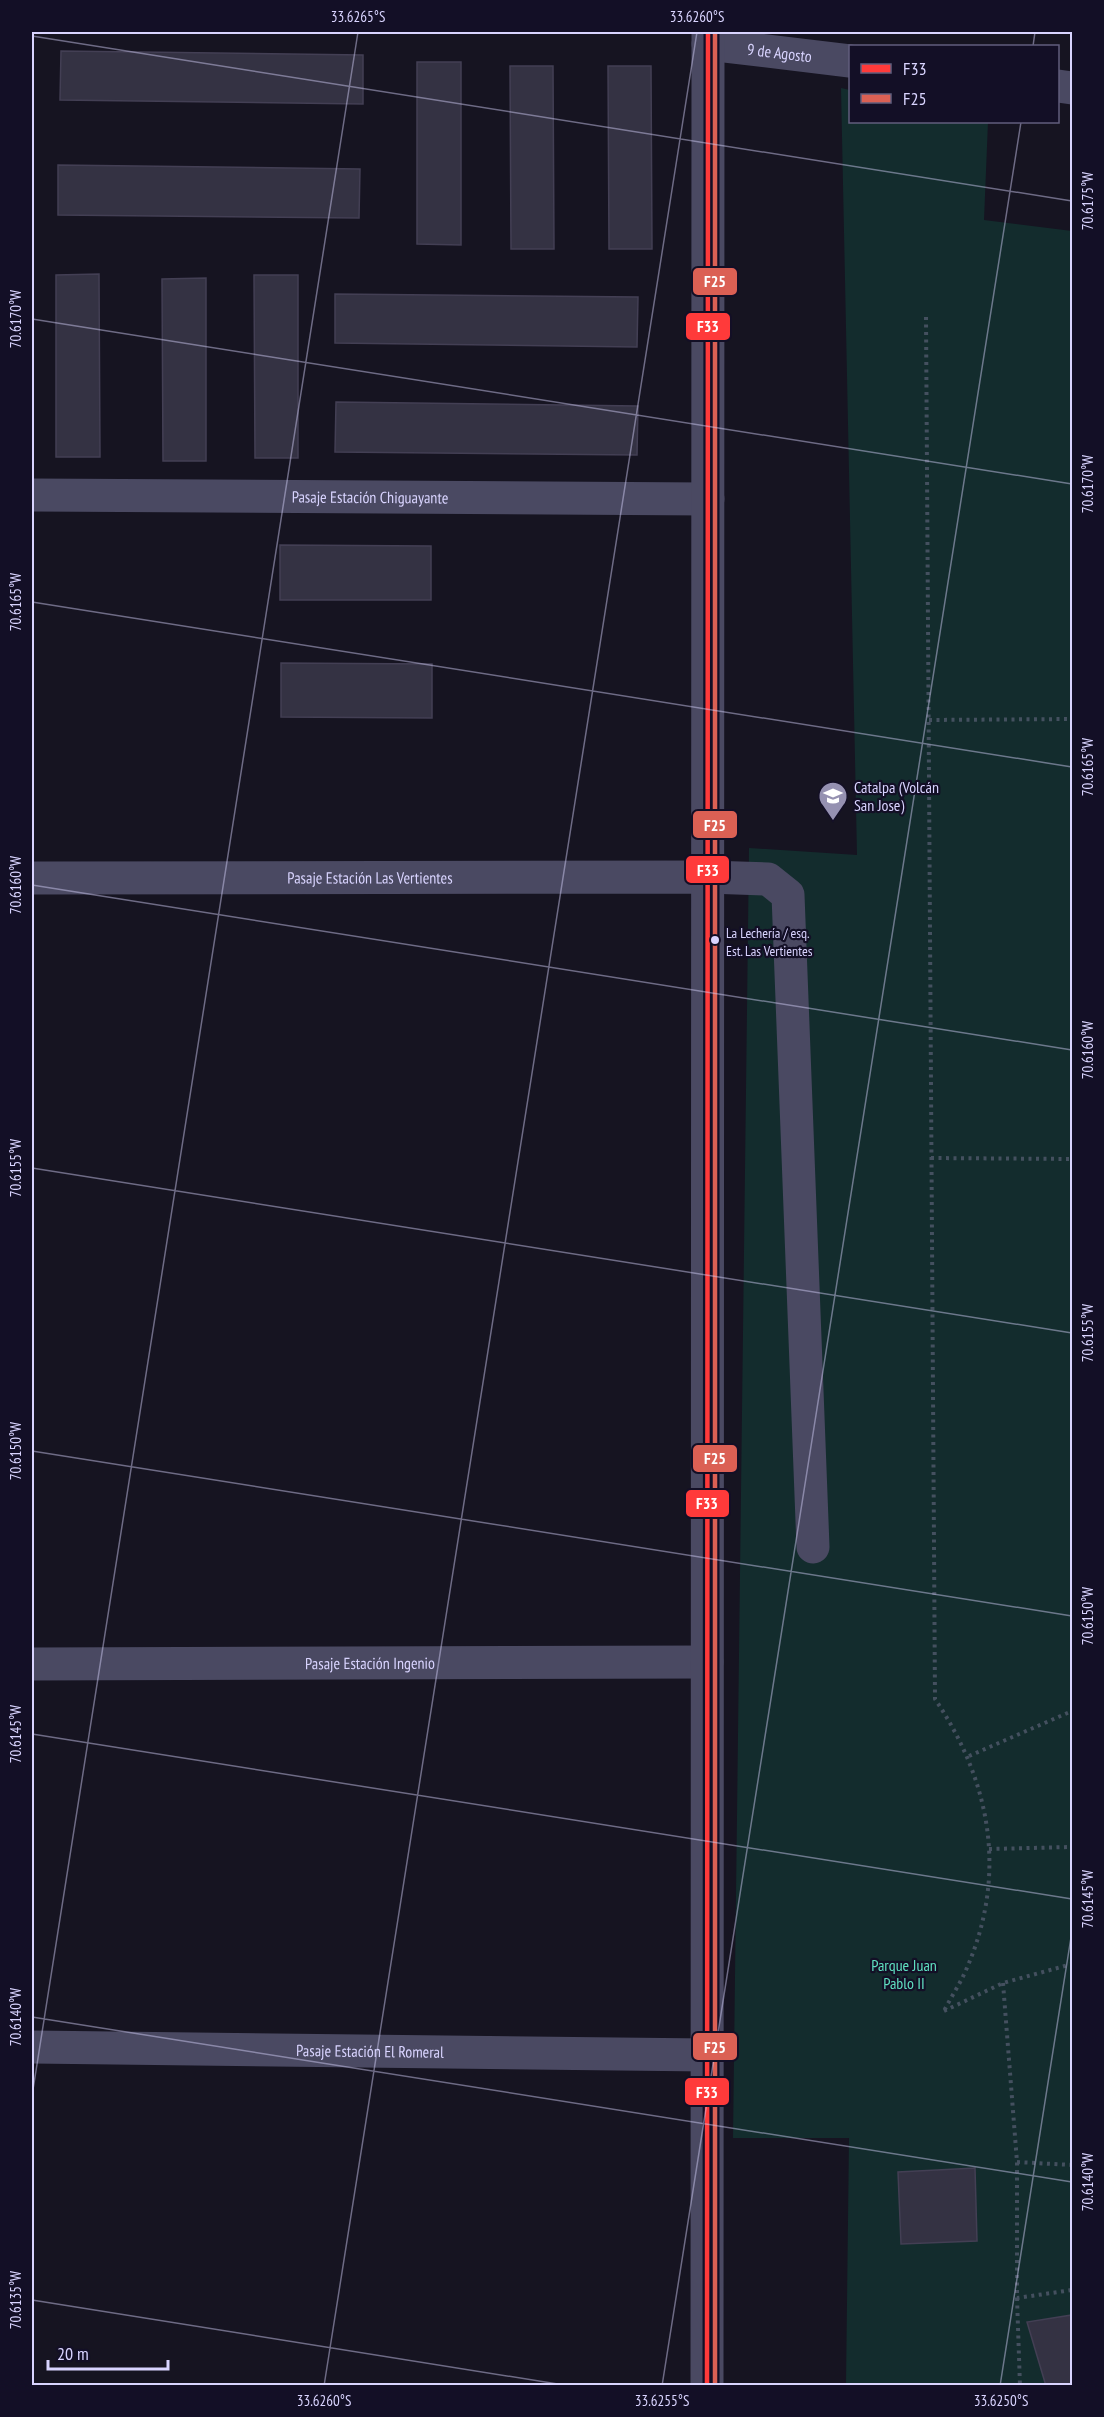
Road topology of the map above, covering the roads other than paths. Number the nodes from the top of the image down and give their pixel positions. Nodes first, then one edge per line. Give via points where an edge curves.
1 (708, 38) edge
2 (849, 61) edge
3 (32, 495) edge
4 (708, 499) junction
5 (708, 877) junction
6 (32, 878) edge
7 (813, 1547) dead end
8 (707, 1662) junction
9 (32, 1664) edge
10 (32, 2047) edge
11 (707, 2055) junction
12 (707, 2385) edge

1 - 2 street, 9 de Agosto
1 - 4 street
3 - 4 street, Pasaje Estación Chiguayante
4 - 5 street
5 - 6 street, Pasaje Estación Las Vertientes
5 - 7 street, Pasaje Estación Las Vertientes via 768,879 788,895
5 - 8 street
8 - 9 street, Pasaje Estación Ingenio
8 - 11 street
10 - 11 street, Pasaje Estación El Romeral
11 - 12 street

